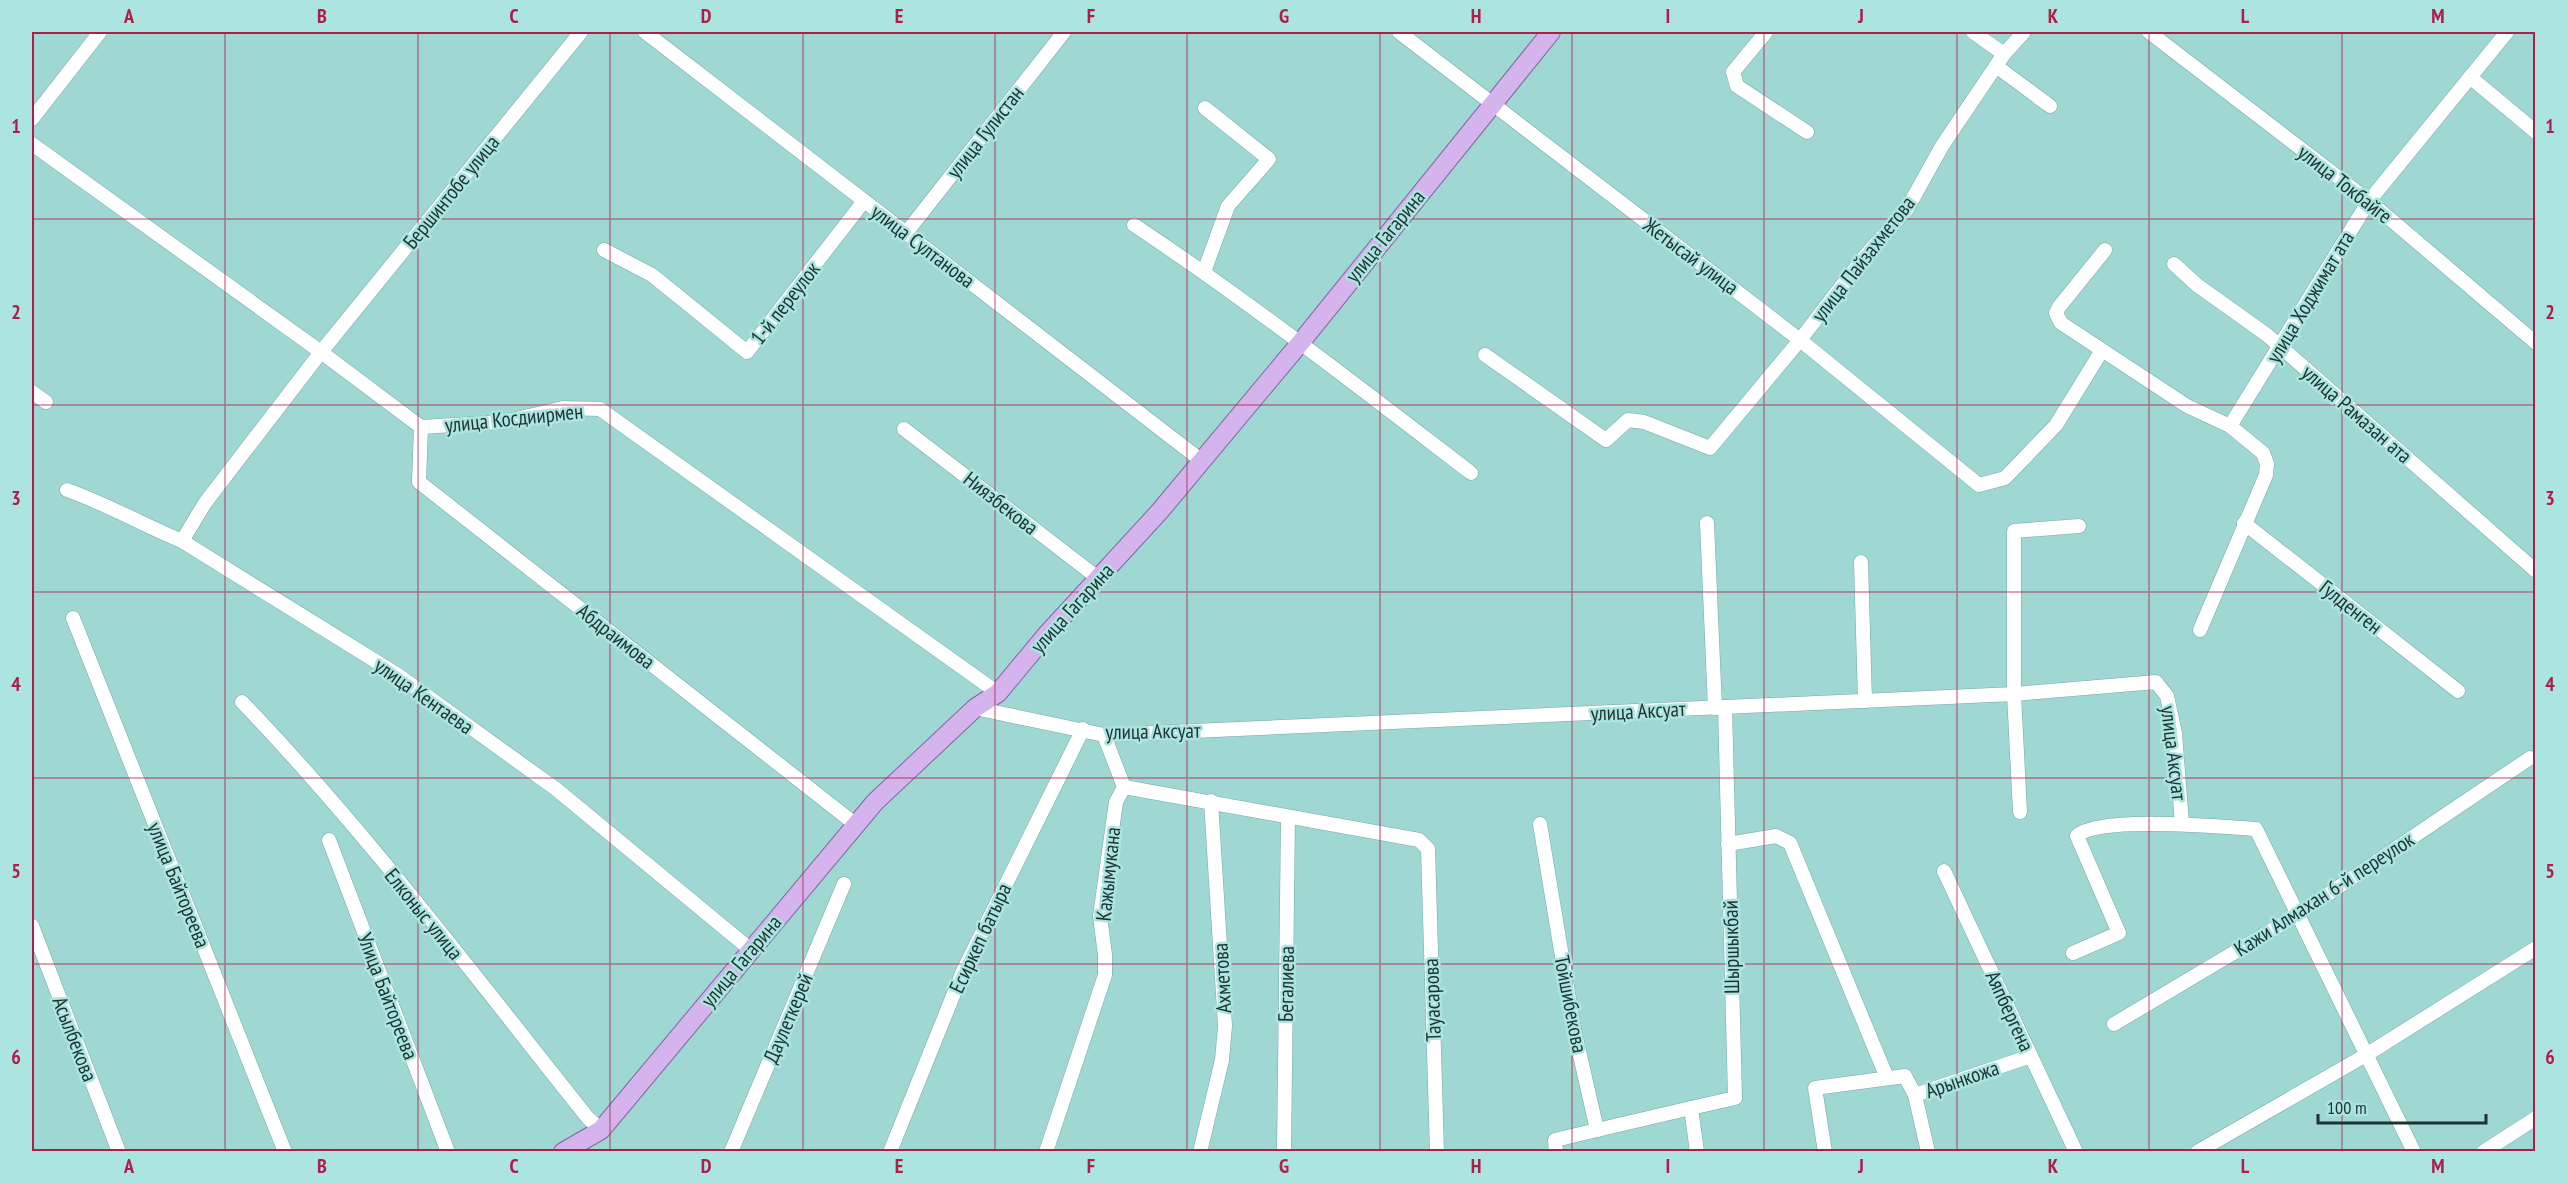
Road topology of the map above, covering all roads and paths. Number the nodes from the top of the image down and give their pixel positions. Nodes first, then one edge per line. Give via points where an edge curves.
1 (100, 32) edge
2 (581, 32) edge
3 (645, 32) edge
4 (1064, 32) edge
5 (1399, 32) edge
6 (1551, 32) edge
7 (1766, 32) edge
8 (1973, 32) edge
9 (2024, 32) edge
10 (2149, 32) edge
11 (2507, 32) edge
12 (2004, 54) junction
13 (1996, 66) junction
14 (2470, 77) junction
15 (1491, 104) junction
16 (2050, 106) dead end
17 (1205, 108) dead end
18 (32, 119) edge
19 (1807, 132) dead end
20 (2535, 132) edge
21 (32, 144) edge
22 (864, 201) junction
23 (2369, 201) junction
24 (1134, 225) dead end
25 (906, 233) junction
26 (604, 250) dead end
27 (2105, 250) dead end
28 (2174, 264) dead end
29 (1204, 272) junction
30 (1800, 340) junction
31 (1301, 342) junction
32 (2535, 343) edge
33 (2280, 346) junction
34 (321, 352) junction
35 (2101, 352) junction
36 (1485, 355) dead end
37 (32, 392) edge
38 (46, 402) dead end
39 (2230, 426) junction
40 (421, 428) junction
41 (904, 429) dead end
42 (1202, 461) junction
43 (1471, 472) dead end
44 (67, 490) dead end
45 (1707, 523) dead end
46 (2244, 523) junction
47 (2079, 526) dead end
48 (182, 541) junction
49 (1861, 562) dead end
50 (2535, 571) edge
51 (1098, 578) junction
52 (73, 618) dead end
53 (2200, 630) dead end
54 (2458, 691) dead end
55 (998, 693) junction
56 (2014, 694) junction
57 (1865, 701) junction
58 (242, 702) dead end
59 (1720, 707) junction
60 (975, 708) junction
61 (1083, 729) junction
62 (1104, 735) junction
63 (2530, 758) dead end
64 (1124, 787) junction
65 (1211, 801) junction
66 (2020, 812) dead end
67 (1288, 818) junction
68 (855, 824) junction
69 (1539, 824) dead end
70 (2182, 824) junction
71 (329, 840) dead end
72 (1728, 844) junction
73 (1944, 871) dead end
74 (844, 884) dead end
75 (2297, 915) junction
76 (32, 926) edge
77 (2535, 948) edge
78 (751, 950) junction
79 (2073, 953) dead end
80 (2114, 1024) dead end
81 (2366, 1055) junction
82 (2031, 1056) junction
83 (1887, 1078) junction
84 (1914, 1095) junction
85 (1691, 1108) junction
86 (2535, 1118) edge
87 (601, 1130) junction
88 (1597, 1130) junction
89 (119, 1152) edge
90 (285, 1152) edge
91 (448, 1152) edge
92 (563, 1152) edge
93 (731, 1152) edge
94 (890, 1152) edge
95 (1046, 1152) edge
96 (1200, 1152) edge
97 (1284, 1152) edge
98 (1437, 1152) edge
99 (1556, 1152) edge
100 (1696, 1152) edge
101 (1825, 1152) edge
102 (1928, 1152) edge
103 (2076, 1152) edge
104 (2197, 1152) edge
105 (2414, 1152) edge
106 (2483, 1152) edge

1 - 18 street
2 - 34 street, Бершинтобе улица
3 - 22 street, улица Султанова
4 - 25 street, улица Гулистан
5 - 15 street, Жетысай улица
6 - 15 main road, улица Гагарина
7 - 19 street via 1733,72 1734,79 1737,86
8 - 12 street
9 - 12 street, улица Пайзахметова
10 - 23 street, улица Токбайге
11 - 14 street, улица Ходжимат ата
12 - 13 street, улица Пайзахметова
13 - 16 street
13 - 30 street, улица Пайзахметова via 1942,146 1907,209
14 - 20 street
14 - 23 street, улица Ходжимат ата
15 - 30 street, Жетысай улица
15 - 31 main road, улица Гагарина
17 - 29 street via 1269,159 1228,206
21 - 34 street, улица Косдиирмен
22 - 25 street, улица Султанова
22 - 26 street, 1-й переулок via 747,352 652,275
23 - 32 street, улица Токбайге
23 - 33 street, улица Ходжимат ата
24 - 29 street
25 - 42 street, улица Султанова
27 - 35 street via 2056,313 2061,323
28 - 33 street, улица Рамазан ата
29 - 31 street
30 - 35 street, Жетысай улица via 1979,485 2005,478 2056,425
30 - 36 street, улица Пайзахметова via 1710,448 1644,422 1628,420 1606,440
31 - 42 main road, улица Гагарина
31 - 43 street
33 - 39 street, улица Ходжимат ата
33 - 50 street, улица Рамазан ата
34 - 40 street, улица Косдиирмен
34 - 48 street, Бершинтобе улица via 205,504
35 - 39 street via 2187,406
37 - 38 street
39 - 46 street via 2263,453 2267,464 2266,475
40 - 55 street, улица Косдиирмен via 503,422 562,408 600,409
40 - 68 street, Абдраимова via 419,482
41 - 51 street, Ниязбекова
42 - 51 main road, улица Гагарина
44 - 48 street, улица Кентаева via 103,502
45 - 59 street, Шыршыкбай
46 - 53 street
46 - 54 street, Гулденген
47 - 56 street via 2014,531
48 - 78 street, улица Кентаева via 398,675 556,789
49 - 57 street
51 - 55 main road, улица Гагарина
52 - 90 street, улица Байтореева
55 - 60 main road, улица Гагарина
56 - 57 street, улица Аксуат
56 - 66 street
56 - 70 street, улица Аксуат via 2156,682 2167,696 2175,734
57 - 59 street, улица Аксуат
58 - 87 street, Елконыс улица via 366,842
59 - 62 street, улица Аксуат
59 - 72 street, Шыршыкбай
60 - 61 street, улица Аксуат
60 - 68 main road, улица Гагарина
61 - 62 street, улица Аксуат
61 - 94 street, Есиркеп батыра via 963,970
62 - 64 street
63 - 75 street, Кажи Алмахан 6-й переулок
64 - 65 street
64 - 95 street, Кажымукана via 1116,802 1100,916 1105,975
65 - 67 street
65 - 96 street, Ахметова via 1224,1026 1222,1060
67 - 97 street, Бегалиева
67 - 98 street, Тауасарова via 1419,840 1428,849
68 - 78 main road, улица Гагарина
69 - 88 street, Тойшибекова via 1574,1029
70 - 75 street via 2256,829
70 - 79 street via 2083,830 2077,836 2119,933
71 - 91 street, Улица Байтореева
72 - 83 street via 1776,836 1790,843
72 - 85 street, Шыршыкбай via 1735,1098
73 - 82 street, Аяпбергена
74 - 93 street, Даулеткерей
75 - 80 street, Кажи Алмахан 6-й переулок
75 - 81 street
76 - 89 street, Асылбекова
77 - 81 street
78 - 87 main road, улица Гагарина
81 - 104 street
81 - 105 street
82 - 84 street, Арынкожа
82 - 103 street, Аяпбергена
83 - 84 street via 1905,1076
83 - 101 street via 1815,1088
84 - 102 street, Арынкожа
85 - 88 street
85 - 100 street
86 - 106 street
87 - 92 main road, улица Гагарина
88 - 99 street via 1555,1140

